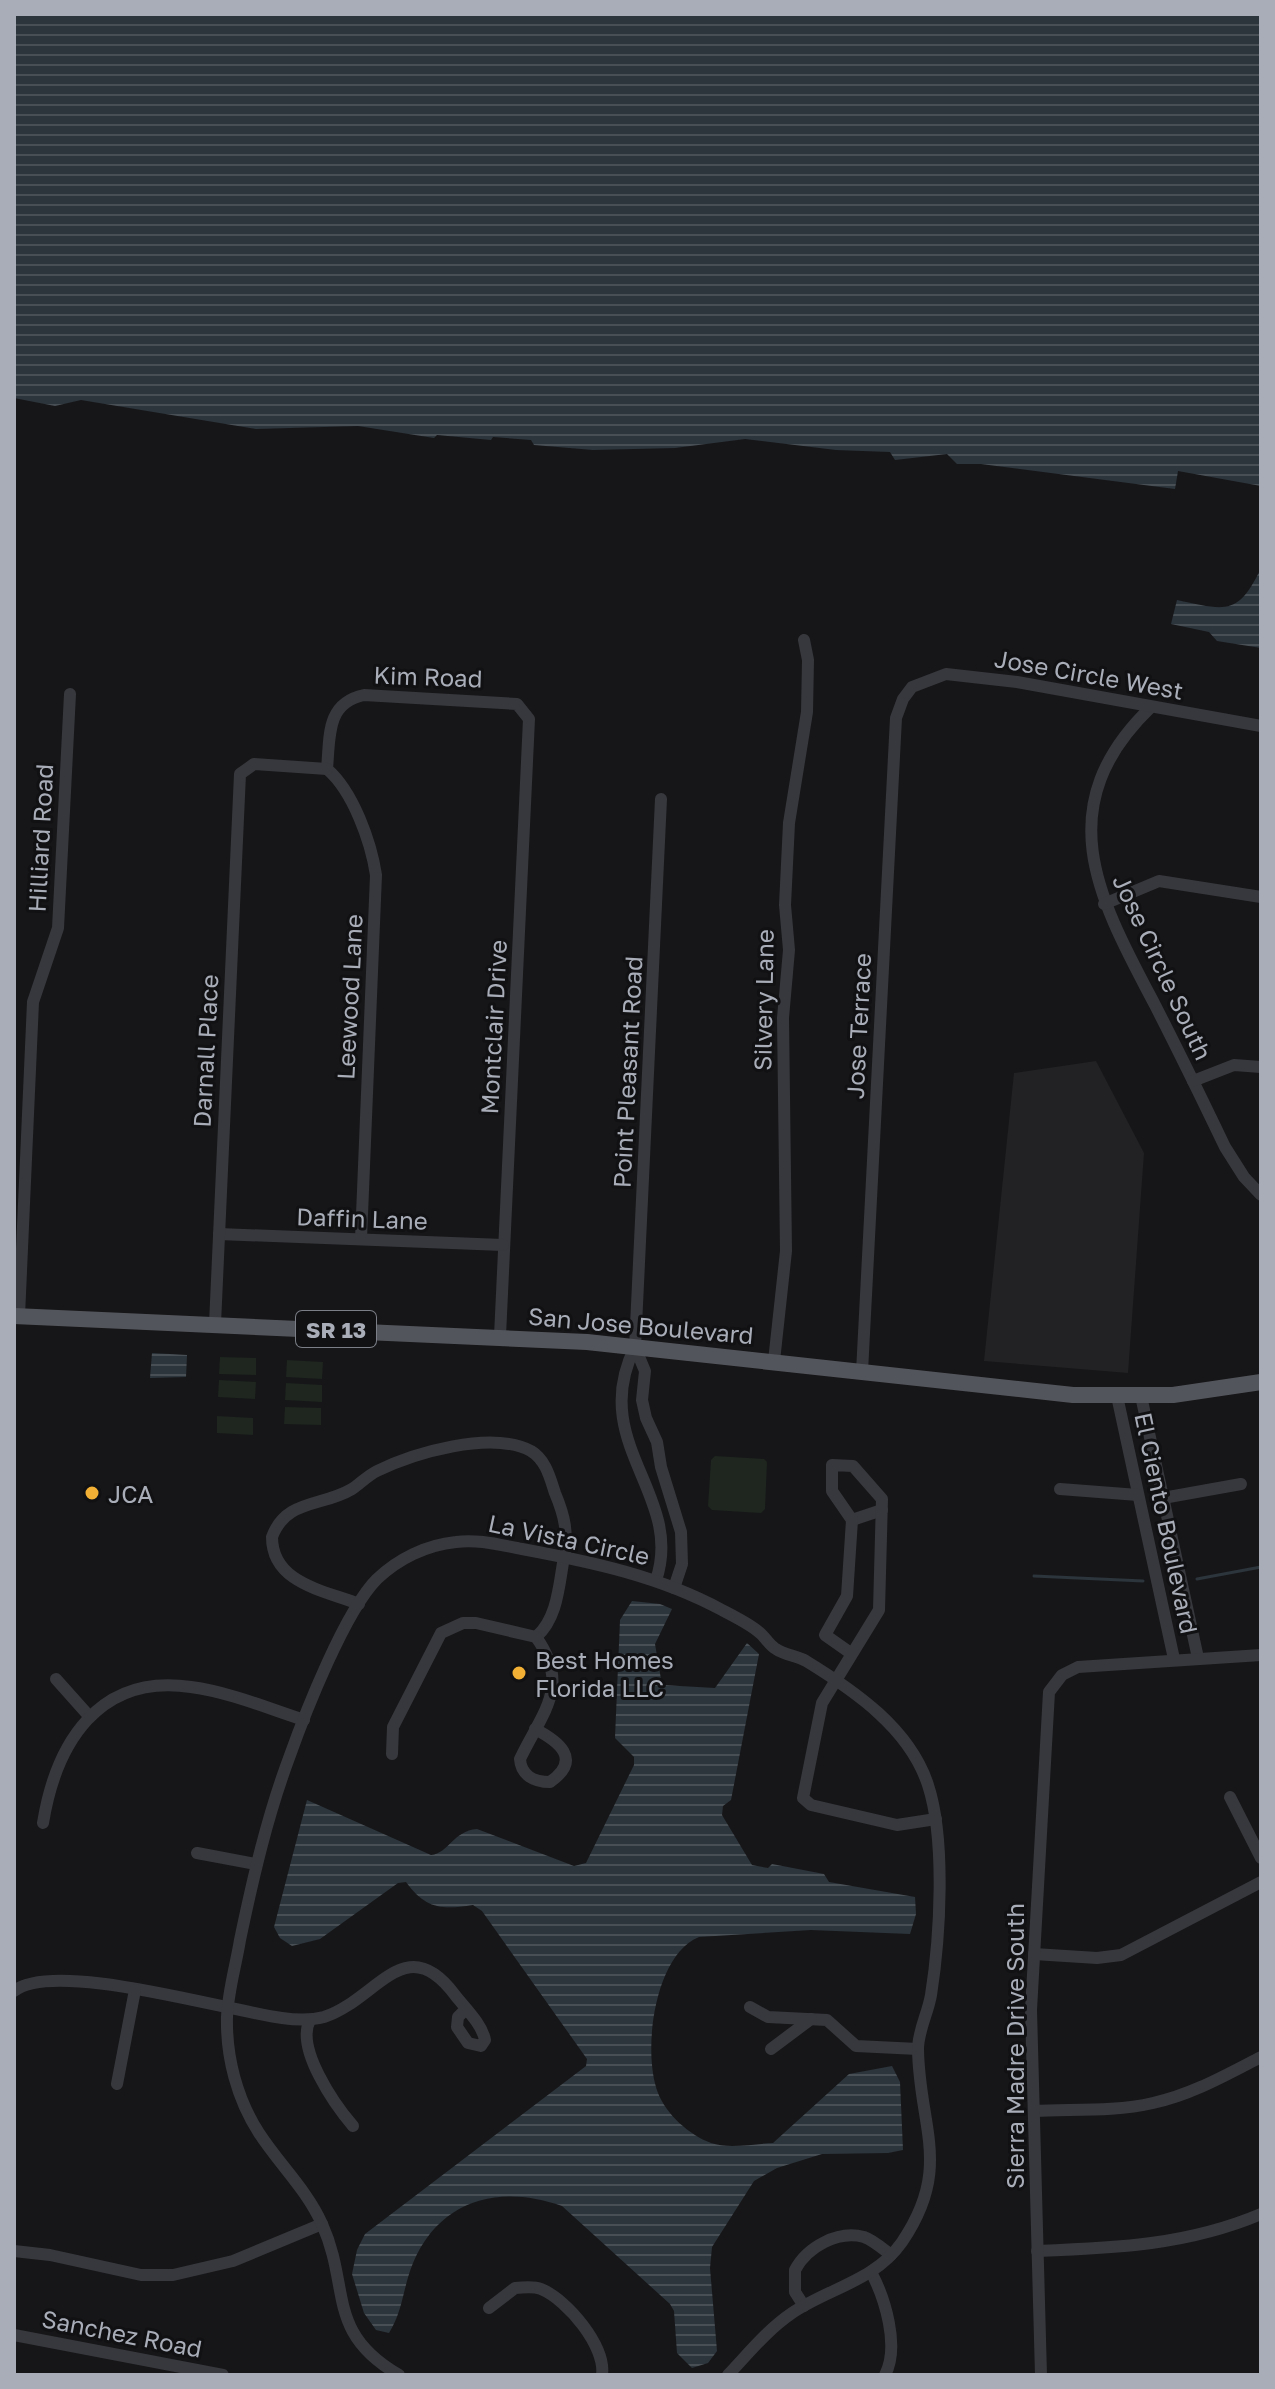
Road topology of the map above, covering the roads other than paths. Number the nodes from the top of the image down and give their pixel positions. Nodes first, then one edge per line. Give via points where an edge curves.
1 (804, 640) dead end
2 (912, 687) joint
3 (70, 694) dead end
4 (1151, 707) junction
5 (529, 719) joint
6 (1261, 726) edge
7 (327, 769) junction
8 (661, 799) dead end
9 (1261, 897) edge
10 (1104, 904) junction
11 (1261, 1067) edge
12 (1193, 1081) junction
13 (1261, 1195) edge
14 (219, 1234) junction
15 (361, 1239) junction
16 (503, 1245) junction
17 (17, 1316) edge
18 (215, 1324) junction
19 (500, 1336) junction
20 (635, 1347) junction
21 (774, 1361) junction
22 (862, 1372) junction
23 (1261, 1382) edge
24 (1117, 1396) junction
25 (1141, 1396) junction
26 (660, 1462) junction
27 (638, 1470) junction
28 (1241, 1484) dead end
29 (1060, 1489) dead end
30 (1138, 1495) junction
31 (1163, 1498) junction
32 (882, 1510) junction
33 (674, 1512) junction
34 (658, 1517) junction
35 (852, 1520) junction
36 (564, 1557) junction
37 (656, 1580) junction
38 (674, 1588) junction
39 (359, 1604) junction
40 (536, 1637) junction
41 (852, 1654) junction
42 (1261, 1655) edge
43 (1198, 1658) junction
44 (1174, 1659) junction
45 (56, 1679) dead end
46 (833, 1681) junction
47 (89, 1716) junction
48 (304, 1720) junction
49 (535, 1729) junction
50 (392, 1754) dead end
51 (1230, 1797) dead end
52 (936, 1819) junction
53 (43, 1823) dead end
54 (197, 1853) dead end
55 (1261, 1858) edge
56 (256, 1864) junction
57 (1261, 1882) edge
58 (1034, 1954) junction
59 (135, 1990) junction
60 (14, 1991) edge
61 (750, 2007) dead end
62 (227, 2008) junction
63 (466, 2009) dead end
64 (811, 2019) junction
65 (310, 2020) junction
66 (771, 2049) dead end
67 (918, 2049) junction
68 (1261, 2057) edge
69 (117, 2084) dead end
70 (1034, 2111) junction
71 (353, 2126) dead end
72 (1261, 2214) edge
73 (322, 2224) junction
74 (14, 2251) edge
75 (1037, 2251) junction
76 (891, 2255) junction
77 (871, 2272) junction
78 (804, 2306) junction
79 (489, 2308) dead end
80 (14, 2335) edge
81 (735, 2373) edge
82 (223, 2375) edge
83 (399, 2375) edge
84 (602, 2375) edge
85 (885, 2375) edge
86 (1041, 2375) edge

1 - 21 street, Silvery Lane via 807,712 789,823 785,905 786,1251
2 - 4 street, Jose Circle West via 946,674
2 - 22 street, Jose Terrace via 896,718
3 - 17 street, Hilliard Road via 58,928 33,1002
4 - 6 street, Jose Circle West
4 - 10 street, Jose Circle South via 1121,740 1097,794 1091,845
5 - 7 street, Kim Road via 517,704 470,698 351,697 334,715
5 - 16 street, Montclair Drive
7 - 14 street, Darnall Place via 254,764 240,774
7 - 15 street, Leewood Lane via 358,820 376,875
8 - 20 street, Point Pleasant Road
9 - 10 street via 1159,881
10 - 12 street, Jose Circle South
11 - 12 street via 1234,1065
12 - 13 street, Jose Circle South via 1231,1157
14 - 15 street, Daffin Lane
14 - 18 street, Darnall Place
15 - 16 street, Daffin Lane
16 - 19 street, Montclair Drive
17 - 18 main road, San Jose Boulevard / SR 13
18 - 19 main road, San Jose Boulevard / SR 13
19 - 20 main road, San Jose Boulevard / SR 13
20 - 21 main road, San Jose Boulevard / SR 13
20 - 26 street, Point Pleasant Road via 645,1371 642,1400
20 - 27 street, Point Pleasant Road via 624,1367 621,1425
21 - 22 main road, San Jose Boulevard / SR 13
22 - 24 main road, San Jose Boulevard / SR 13
23 - 25 main road, San Jose Boulevard / SR 13
24 - 25 main road, San Jose Boulevard / SR 13
24 - 30 street, El Ciento Boulevard
25 - 31 street, El Ciento Boulevard
26 - 27 street
26 - 33 street, Point Pleasant Road
27 - 34 street, Point Pleasant Road
28 - 31 street
29 - 30 street
30 - 44 street, El Ciento Boulevard
31 - 43 street, El Ciento Boulevard
32 - 35 street
32 - 35 street via 882,1499 853,1466 832,1465 832,1491
32 - 41 street via 879,1610
33 - 34 street
33 - 38 street, Point Pleasant Road via 683,1551
34 - 37 street, Point Pleasant Road via 663,1551
35 - 41 street via 847,1596 825,1635
36 - 37 street, La Vista Circle
36 - 39 street, La Vista Circle via 478,1541 434,1546 392,1566
36 - 39 street via 568,1525 547,1470 532,1452 508,1444 434,1450 286,1513 272,1537 278,1566 289,1577
36 - 40 street via 552,1615
37 - 38 street, La Vista Circle
38 - 46 street, La Vista Circle via 757,1630 773,1648 807,1662
39 - 48 street, La Vista Circle
40 - 49 street via 554,1669 552,1693
40 - 50 street via 476,1623 441,1633 393,1727
41 - 46 street
42 - 43 street
43 - 44 street
44 - 58 street, Sierra Madre Drive South via 1078,1667 1062,1675 1049,1692
45 - 47 street
46 - 52 street, La Vista Circle via 868,1704 903,1738 928,1784
46 - 52 street via 822,1703 803,1798 811,1805 897,1825
47 - 48 street via 128,1693 169,1685 208,1690
47 - 53 street via 56,1768
48 - 56 street, La Vista Circle
49 - 49 street via 520,1759 521,1769 550,1782 557,1777 565,1749
51 - 55 street
52 - 67 street, La Vista Circle via 932,1993
54 - 56 street
56 - 62 street, La Vista Circle
57 - 58 street via 1121,1955
58 - 70 street, Sierra Madre Drive South
59 - 60 street via 50,1980
59 - 62 street
59 - 69 street
61 - 64 street via 768,2017
62 - 65 street
62 - 73 street, La Vista Circle via 231,2066 248,2114
63 - 65 street via 435,1972 414,1966 397,1971 338,2010
64 - 66 street
64 - 67 street via 827,2020 856,2046
65 - 71 street via 308,2037 318,2076
67 - 76 street, La Vista Circle via 932,2150 930,2182 918,2214
68 - 70 street via 1155,2103
70 - 75 street, Sierra Madre Drive South
72 - 75 street via 1159,2244
73 - 74 street via 233,2261 173,2275 141,2275
73 - 83 street, La Vista Circle via 349,2324 366,2350
75 - 86 street, Sierra Madre Drive South
76 - 77 street, La Vista Circle
76 - 78 street via 866,2238 833,2238 795,2270 795,2292
77 - 78 street, La Vista Circle
77 - 85 street via 890,2322
78 - 81 street, La Vista Circle via 781,2321
79 - 84 street via 515,2288 541,2289 596,2342
80 - 82 street, Sanchez Road

